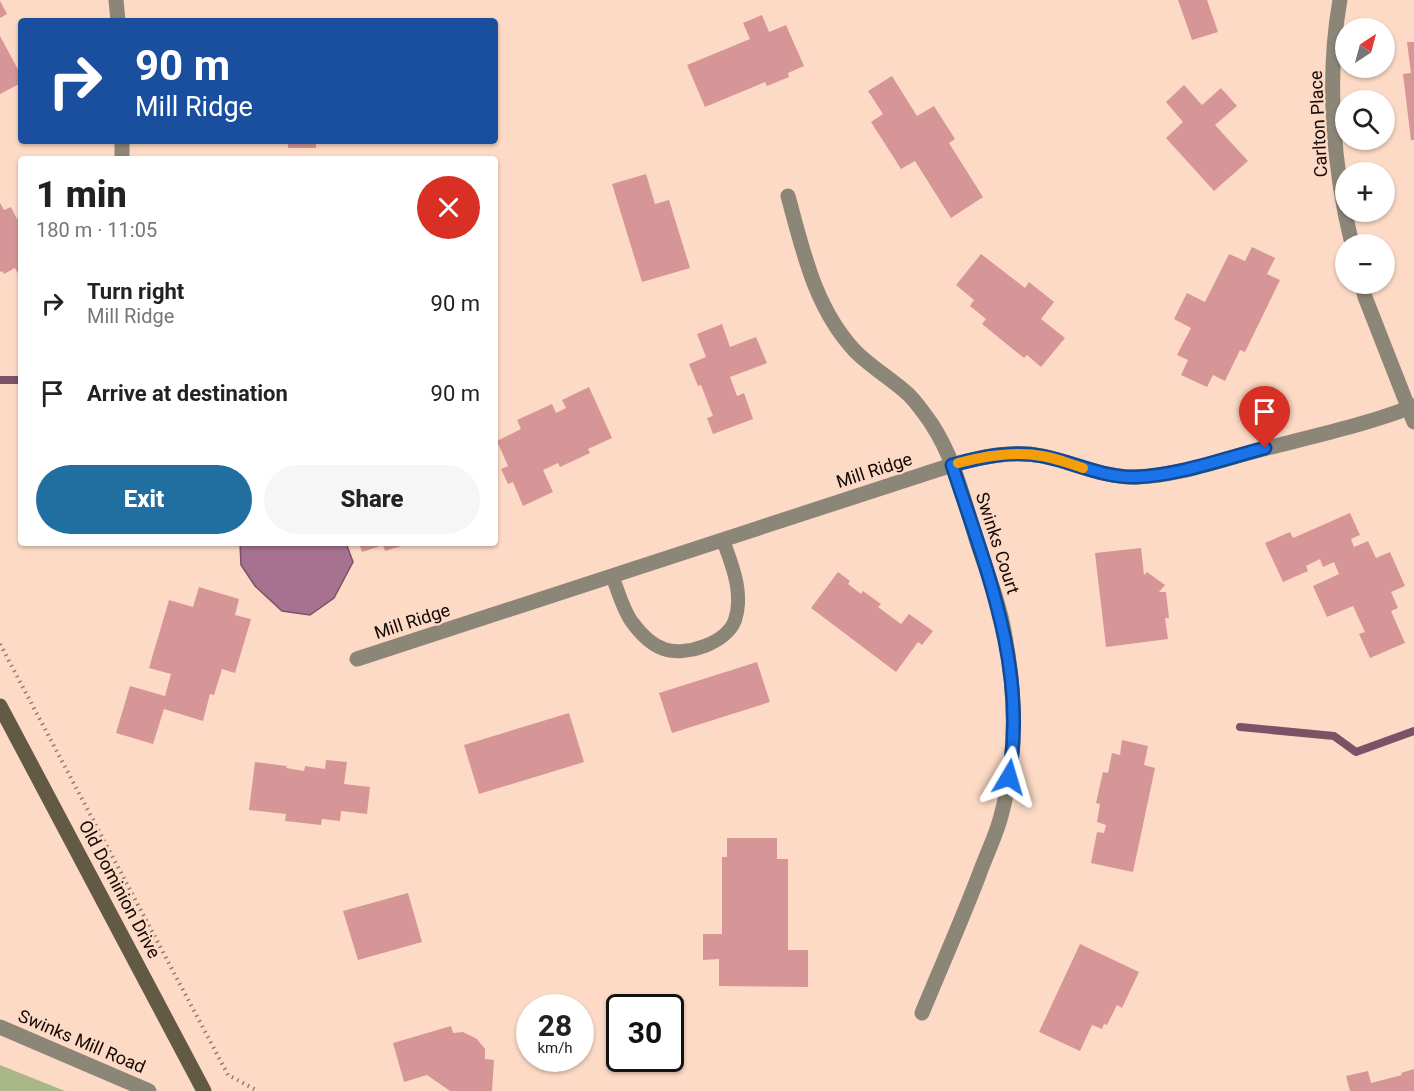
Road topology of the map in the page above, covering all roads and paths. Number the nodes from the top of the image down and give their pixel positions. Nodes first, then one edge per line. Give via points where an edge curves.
1 (116, 0) edge
2 (1340, 0) edge
3 (118, 18) edge
4 (788, 196) dead end
5 (1350, 234) edge
6 (1364, 294) edge
7 (1412, 412) edge
8 (952, 465) junction
9 (723, 540) junction
10 (612, 576) junction
11 (0, 644) edge
12 (357, 659) dead end
13 (0, 706) edge
14 (922, 1013) dead end
15 (0, 1027) edge
16 (149, 1091) edge
17 (204, 1091) edge
18 (258, 1091) edge

1 - 3 street
2 - 5 street, Carlton Place via 1334,69 1335,136
4 - 8 street, Swinks Court via 827,314 857,353 921,408
6 - 7 street
7 - 8 street, Mill Ridge via 1174,472 1135,477 1107,475 1042,456 1018,454 985,456
8 - 9 street, Mill Ridge
8 - 14 street, Swinks Court via 1005,636 1012,684 1012,758 994,841
9 - 10 street, Mill Ridge
9 - 10 lane via 739,596 735,622 720,640 682,652 664,649 650,641 632,622
10 - 12 street, Mill Ridge
11 - 18 path via 228,1075
13 - 17 main road, Old Dominion Drive
15 - 16 street, Swinks Mill Road

